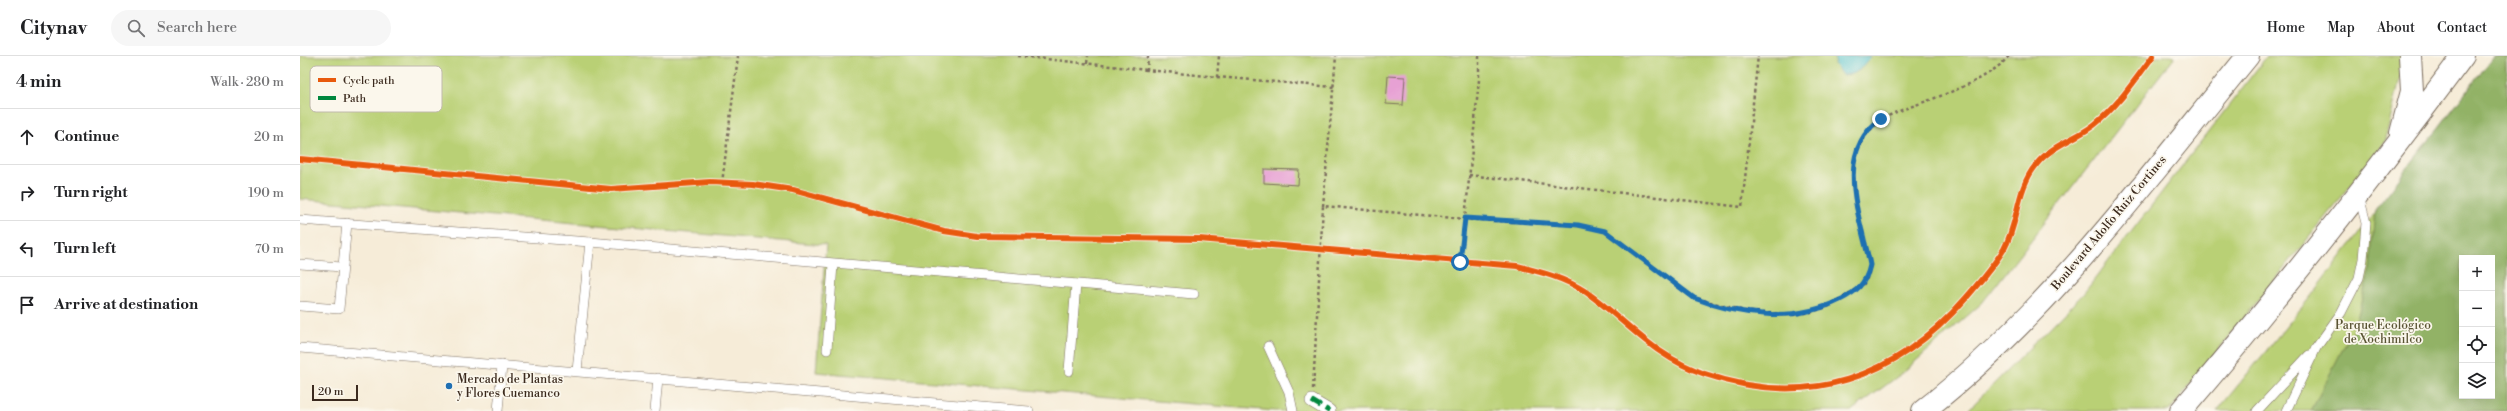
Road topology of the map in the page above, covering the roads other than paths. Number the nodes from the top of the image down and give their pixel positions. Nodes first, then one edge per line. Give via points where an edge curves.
1 (2248, 56) edge
2 (2410, 56) edge
3 (2463, 56) edge
4 (2398, 144) junction
5 (2359, 196) junction
6 (300, 220) edge
7 (346, 223) junction
8 (590, 242) junction
9 (300, 264) edge
10 (833, 264) junction
11 (342, 267) junction
12 (1076, 284) junction
13 (1194, 294) dead end
14 (300, 306) edge
15 (1268, 346) dead end
16 (300, 348) edge
17 (2316, 348) junction
18 (827, 350) dead end
19 (502, 365) junction
20 (577, 371) junction
21 (1069, 371) dead end
22 (658, 378) junction
23 (1312, 401) road end
24 (498, 411) edge
25 (655, 411) edge
26 (1029, 411) edge
27 (1293, 411) edge
28 (1329, 411) edge
29 (1923, 411) edge
30 (2181, 411) edge
31 (2257, 411) edge
32 (2286, 411) edge

1 - 29 highway, Boulevard Adolfo Ruiz Cortines via 2063,281 1946,393
2 - 4 highway via 2412,91
3 - 4 highway
4 - 5 highway
5 - 17 lane via 2366,223 2359,278 2341,313
5 - 30 highway
6 - 7 lane
7 - 8 lane
7 - 11 lane
8 - 10 lane
8 - 20 lane
9 - 11 lane
10 - 12 lane
10 - 18 lane
11 - 14 lane via 339,309
12 - 13 lane
12 - 21 lane
15 - 27 lane via 1289,392
16 - 19 lane
17 - 31 lane
17 - 32 lane
19 - 20 lane
19 - 24 lane
20 - 22 lane
22 - 25 lane
22 - 26 lane
23 - 28 street

